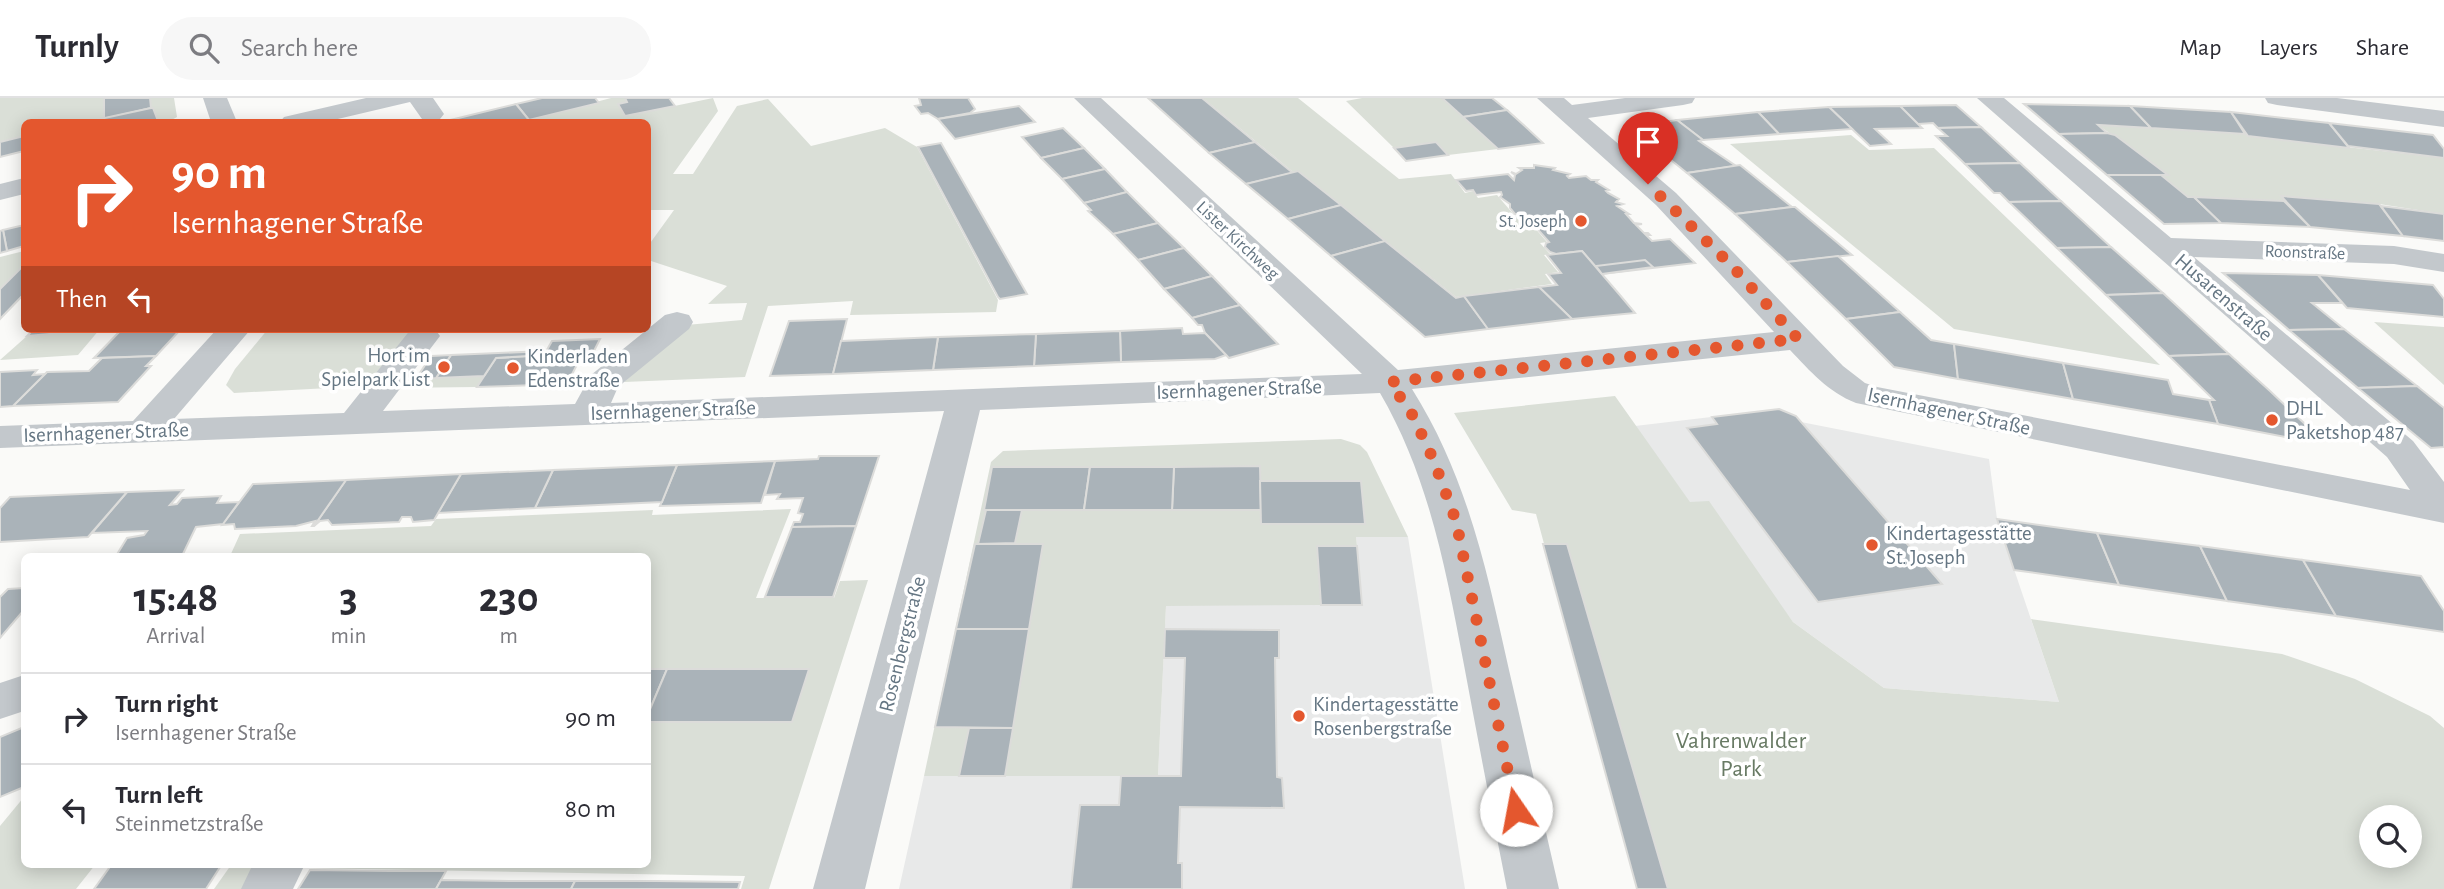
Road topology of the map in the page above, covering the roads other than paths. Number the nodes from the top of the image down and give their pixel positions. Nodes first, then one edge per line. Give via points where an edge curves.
1 (215, 98) edge
2 (400, 98) edge
3 (1086, 98) edge
4 (1683, 98) edge
5 (1989, 98) edge
6 (2277, 98) edge
7 (1558, 106) edge
8 (223, 119) edge
9 (326, 119) edge
10 (2444, 119) edge
11 (21, 187) edge
12 (0, 192) edge
13 (2166, 247) junction
14 (2444, 263) edge
15 (677, 321) dead end
16 (232, 333) edge
17 (423, 336) dead end
18 (1798, 339) junction
19 (1390, 382) junction
20 (965, 399) junction
21 (588, 413) junction
22 (356, 422) junction
23 (145, 430) junction
24 (0, 436) edge
25 (2444, 509) edge
26 (21, 693) edge
27 (0, 702) edge
28 (278, 868) edge
29 (267, 889) edge
30 (839, 889) edge
31 (1533, 889) edge

1 - 8 street
2 - 9 street
3 - 19 street, Lister Kirchweg
4 - 7 street
5 - 13 street, Husarenstraße
6 - 10 street
7 - 18 street via 1666,199
11 - 12 street
13 - 14 street, Roonstraße via 2394,255
13 - 25 street, Husarenstraße via 2400,449
15 - 21 street via 603,382
16 - 23 street
17 - 22 street
18 - 19 street, Isernhagener Straße
18 - 25 street, Isernhagener Straße via 1840,382 1868,396
19 - 20 street, Isernhagener Straße
19 - 31 street, Lister Kirchweg via 1413,416 1456,521
20 - 21 street, Isernhagener Straße
20 - 30 street, Rosenbergstraße
21 - 22 street, Isernhagener Straße
22 - 23 street, Isernhagener Straße
23 - 24 street, Isernhagener Straße
26 - 27 street
28 - 29 street

